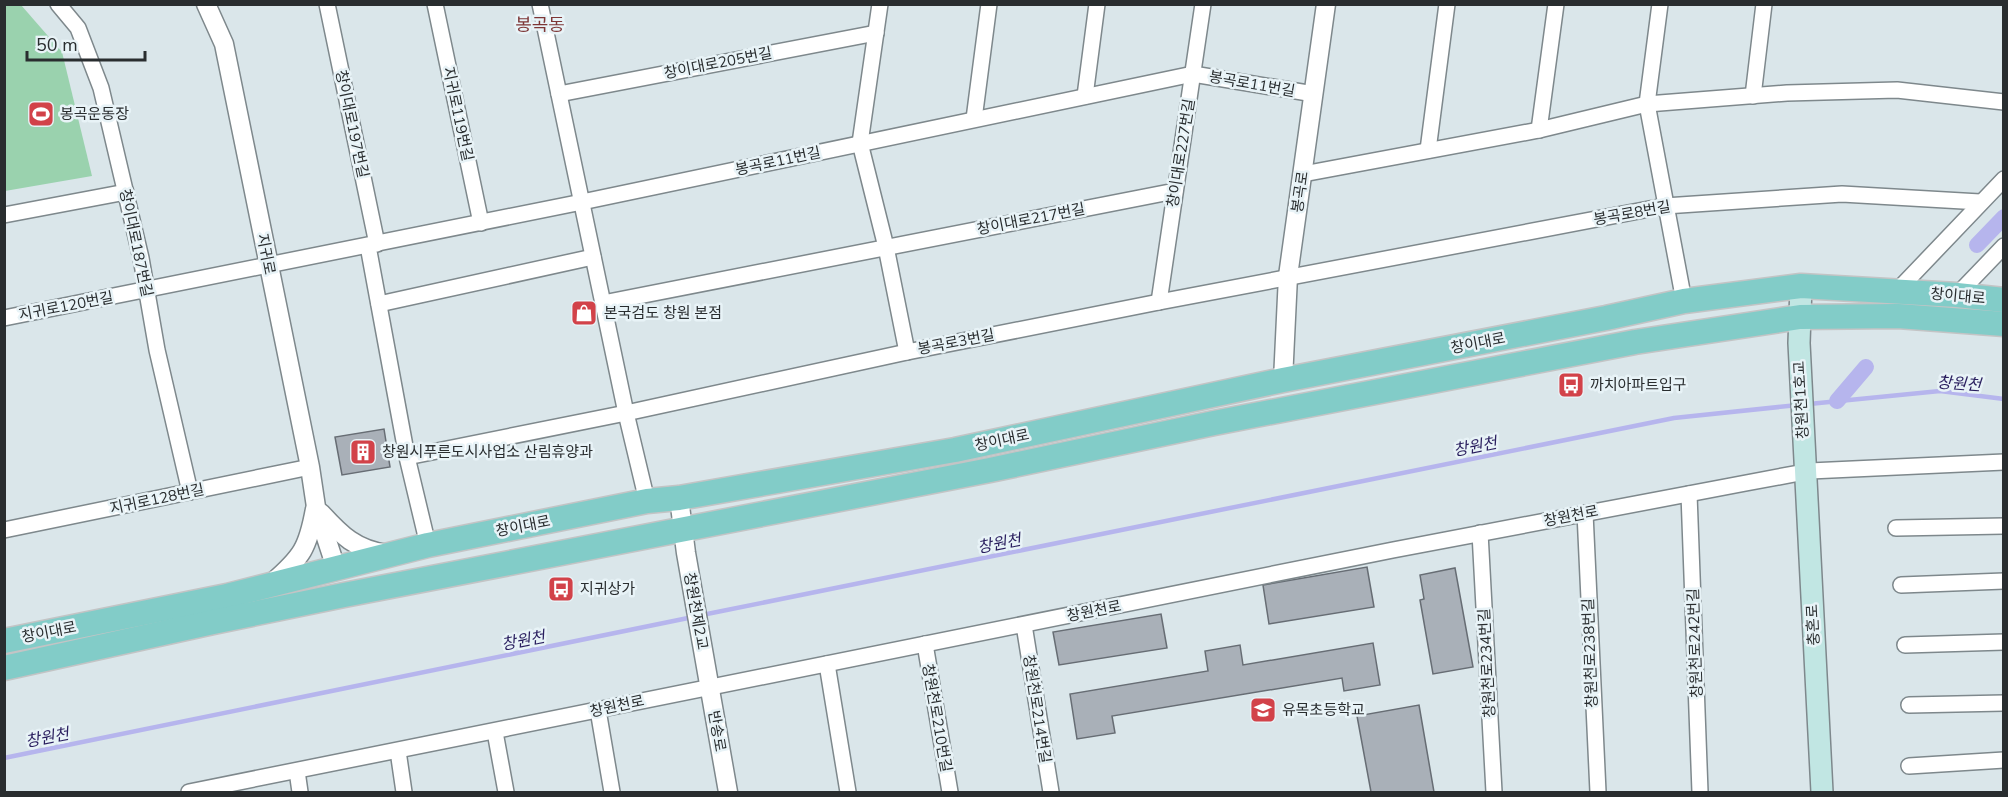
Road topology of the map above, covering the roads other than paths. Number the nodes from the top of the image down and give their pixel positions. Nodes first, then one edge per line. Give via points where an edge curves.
1 (58, 4) edge
2 (206, 4) edge
3 (327, 4) edge
4 (435, 4) edge
5 (540, 4) edge
6 (880, 4) edge
7 (989, 4) edge
8 (1097, 4) edge
9 (1203, 4) edge
10 (1326, 4) edge
11 (1447, 4) edge
12 (1557, 4) edge
13 (1660, 4) edge
14 (1764, 4) edge
15 (876, 33) junction
16 (1193, 74) junction
17 (559, 94) junction
18 (1314, 94) junction
19 (1084, 96) junction
20 (1753, 96) junction
21 (2004, 102) edge
22 (1647, 104) junction
23 (974, 119) junction
24 (1539, 130) junction
25 (860, 143) junction
26 (1428, 150) junction
27 (1303, 174) junction
28 (2004, 178) edge
29 (1175, 191) junction
30 (126, 192) junction
31 (582, 202) junction
32 (1980, 202) junction
33 (1665, 206) junction
34 (4, 215) edge
35 (481, 223) junction
36 (373, 245) junction
37 (2004, 246) edge
38 (886, 247) junction
39 (593, 257) junction
40 (268, 266) junction
41 (1288, 276) junction
42 (1801, 286) junction
43 (147, 290) junction
44 (1897, 291) junction
45 (1957, 295) junction
46 (2004, 300) edge
47 (1684, 301) junction
48 (1159, 302) junction
49 (603, 303) junction
50 (379, 304) junction
51 (1800, 317) junction
52 (4, 318) edge
53 (2004, 324) edge
54 (906, 352) junction
55 (1283, 380) junction
56 (1282, 410) junction
57 (626, 414) junction
58 (407, 457) junction
59 (2004, 462) edge
60 (1805, 465) junction
61 (310, 467) junction
62 (190, 492) junction
63 (1689, 494) junction
64 (680, 498) junction
65 (647, 501) junction
66 (316, 507) junction
67 (1585, 513) junction
68 (2004, 526) edge
69 (1896, 528) dead end
70 (4, 530) edge
71 (1480, 534) junction
72 (685, 542) junction
73 (428, 545) junction
74 (392, 554) junction
75 (336, 568) junction
76 (2004, 581) edge
77 (272, 583) junction
78 (1901, 585) dead end
79 (344, 595) junction
80 (1023, 625) junction
81 (4, 641) edge
82 (2004, 642) edge
83 (925, 645) junction
84 (1905, 645) dead end
85 (827, 664) junction
86 (4, 668) edge
87 (708, 678) junction
88 (2004, 703) edge
89 (1909, 705) dead end
90 (598, 710) junction
91 (495, 732) junction
92 (398, 751) junction
93 (2004, 760) edge
94 (1909, 766) dead end
95 (297, 771) junction
96 (194, 792) edge
97 (300, 792) edge
98 (404, 792) edge
99 (506, 792) edge
100 (612, 792) edge
101 (728, 792) edge
102 (848, 792) edge
103 (950, 792) edge
104 (1051, 792) edge
105 (1494, 792) edge
106 (1598, 792) edge
107 (1700, 792) edge
108 (1822, 792) edge

1 - 30 street, 창이대로187번길 via 78,28 101,88
2 - 40 street, 지귀로 via 224,44
3 - 36 street, 창이대로197번길
4 - 35 street, 지귀로119번길
5 - 17 street
6 - 15 street
7 - 23 street
8 - 19 street
9 - 16 street, 창이대로227번길
10 - 18 street, 봉곡로
11 - 26 street
12 - 24 street
13 - 22 street
14 - 20 street
15 - 17 street, 창이대로205번길
15 - 25 street
16 - 18 street, 봉곡로11번길
16 - 19 street, 봉곡로11번길
16 - 29 street, 창이대로227번길
17 - 31 street
18 - 27 street, 봉곡로
19 - 23 street, 봉곡로11번길
20 - 21 street via 1897,90
20 - 22 street
22 - 24 street
22 - 33 street
23 - 25 street, 봉곡로11번길
24 - 26 street
25 - 31 street, 봉곡로11번길
25 - 38 street
26 - 27 street
27 - 41 street, 봉곡로
28 - 32 street
29 - 38 street, 창이대로217번길
29 - 48 street, 창이대로227번길
30 - 34 street
30 - 43 street, 창이대로187번길
31 - 35 street
31 - 39 street
32 - 33 street, 봉곡로8번길 via 1842,194
32 - 44 street
33 - 41 street, 봉곡로8번길
33 - 47 street
35 - 36 street
36 - 40 street
36 - 50 street, 창이대로197번길
37 - 45 street
38 - 49 street
38 - 54 street
39 - 49 street
39 - 50 street
40 - 43 street, 지귀로120번길
40 - 61 street, 지귀로
41 - 48 street, 봉곡로3번길
41 - 55 street, 봉곡로
42 - 44 main road, 창이대로
42 - 47 main road, 창이대로
42 - 51 main road
43 - 52 street, 지귀로120번길
43 - 62 street, 창이대로187번길
44 - 45 main road, 창이대로
45 - 46 main road, 창이대로
47 - 55 main road, 창이대로
48 - 54 street, 봉곡로3번길
49 - 57 street
50 - 58 street, 창이대로197번길
51 - 53 main road, 창이대로 via 1898,316
51 - 56 main road, 창이대로 via 1635,342
51 - 60 main road, 창원천1호교
54 - 57 street, 봉곡로3번길
55 - 56 main road
55 - 64 main road, 창이대로 via 955,450
56 - 72 main road, 창이대로 via 990,470
57 - 58 street
57 - 65 street
58 - 73 street, 창이대로197번길
59 - 60 street, 창원천로
60 - 63 street, 창원천로
60 - 108 main road, 충혼로
61 - 62 street, 지귀로128번길
61 - 66 street, 지귀로
62 - 70 street, 지귀로128번길
63 - 67 street, 창원천로
63 - 107 street, 창원천로242번길
64 - 65 main road, 창이대로
64 - 72 street
65 - 73 main road, 창이대로
66 - 74 street via 354,544
66 - 75 street, 지귀로
66 - 77 street, 지귀로 via 305,548
67 - 71 street, 창원천로
67 - 106 street, 창원천로238번길
68 - 69 street
71 - 80 street, 창원천로
71 - 105 street, 창원천로234번길
72 - 79 main road, 창이대로
72 - 87 street, 창원천제2교
73 - 74 main road, 창이대로
74 - 75 main road, 창이대로
75 - 77 main road, 창이대로
75 - 79 main road
76 - 78 street
77 - 81 main road, 창이대로 via 227,596
79 - 86 main road, 창이대로
80 - 83 street, 창원천로
80 - 104 street, 창원천로214번길
82 - 84 street
83 - 85 street, 창원천로
83 - 103 street, 창원천로210번길
85 - 87 street, 창원천로
85 - 102 street
87 - 90 street, 창원천로
87 - 101 street, 반송로
88 - 89 street
90 - 91 street, 창원천로
90 - 100 street
91 - 92 street, 창원천로
91 - 99 street
92 - 95 street, 창원천로
92 - 98 street
93 - 94 street
95 - 96 street, 창원천로
95 - 97 street

